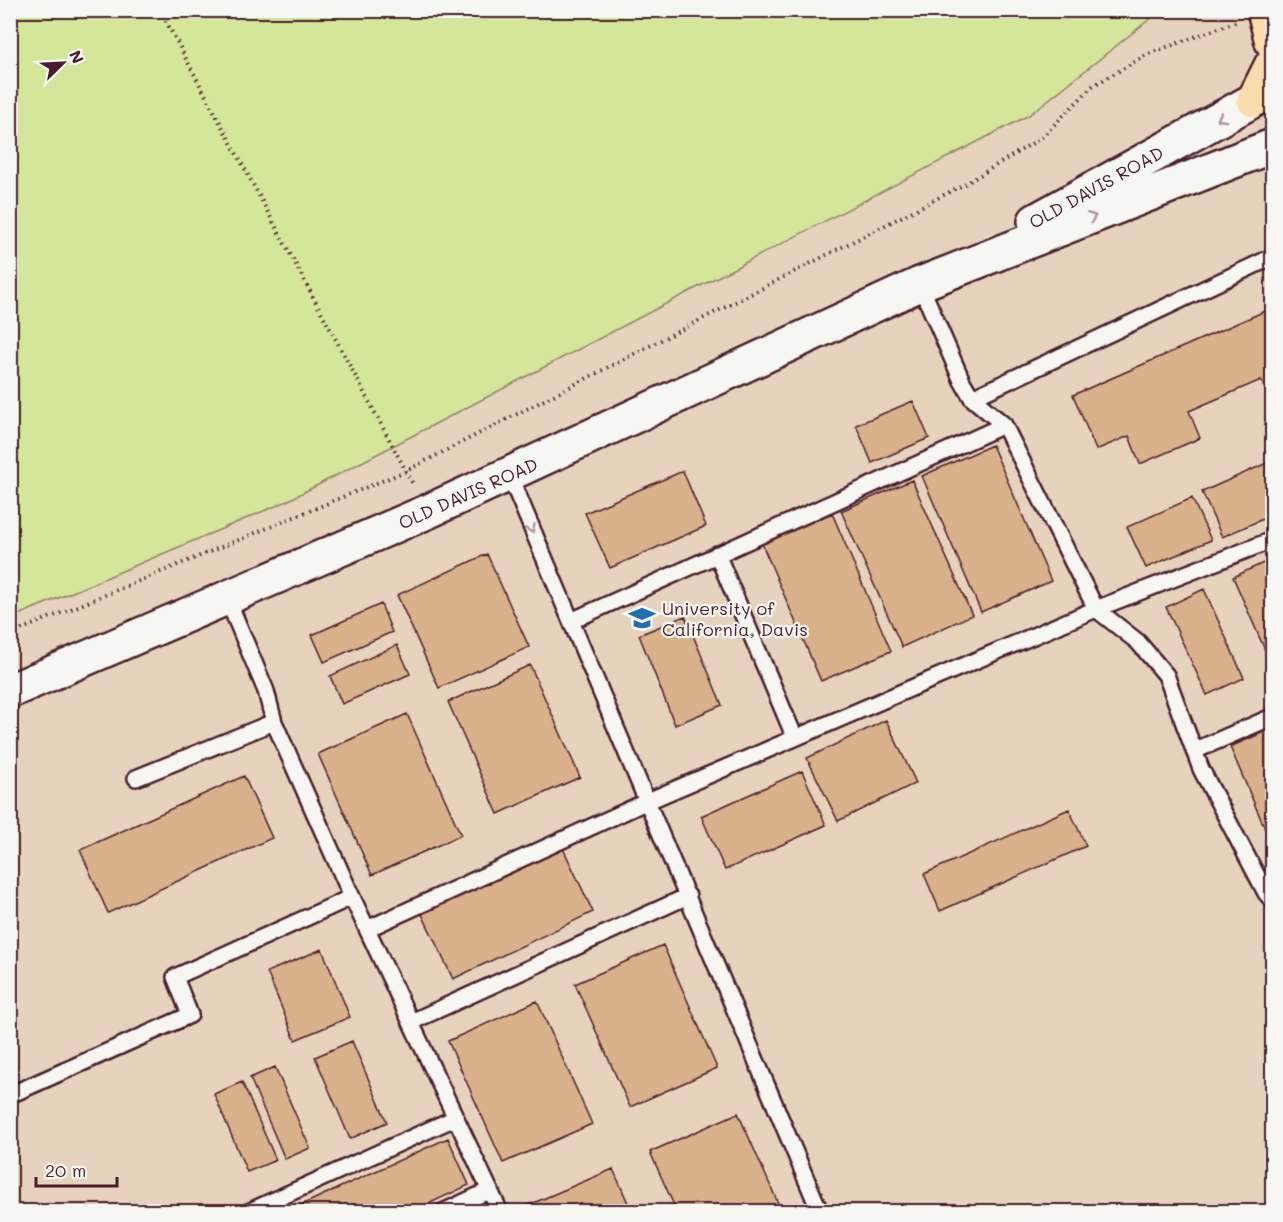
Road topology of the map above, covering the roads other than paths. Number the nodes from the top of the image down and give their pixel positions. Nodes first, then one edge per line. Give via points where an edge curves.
1 (1256, 14) edge
2 (1272, 42) edge
3 (1272, 64) edge
4 (1263, 95) edge
5 (1272, 146) edge
6 (1272, 257) edge
7 (920, 284) junction
8 (972, 398) junction
9 (1004, 425) junction
10 (509, 474) junction
11 (1272, 540) edge
12 (717, 554) junction
13 (227, 598) junction
14 (1096, 609) junction
15 (571, 621) junction
16 (10, 691) edge
17 (1272, 717) edge
18 (274, 723) junction
19 (795, 738) junction
20 (1194, 751) junction
21 (136, 778) dead end
22 (648, 801) junction
23 (688, 896) junction
24 (352, 897) junction
25 (1272, 900) edge
26 (367, 929) junction
27 (411, 1022) junction
28 (10, 1095) edge
29 (455, 1118) junction
30 (490, 1190) junction
31 (248, 1212) edge
32 (443, 1212) edge
33 (500, 1212) edge
34 (820, 1212) edge

1 - 2 highway
3 - 4 highway
4 -> 7 street, OLD DAVIS ROAD
7 -> 5 street, OLD DAVIS ROAD
6 - 8 lane
7 - 8 lane
7 - 10 street, OLD DAVIS ROAD
8 - 9 lane
9 - 12 lane
9 - 14 lane
10 - 13 street, OLD DAVIS ROAD
10 -> 15 lane
11 - 14 lane
12 - 15 lane
12 - 19 lane
13 - 16 street, OLD DAVIS ROAD
13 - 18 lane via 266,691
14 - 19 lane
14 - 20 lane via 1138,642 1166,675
15 - 22 lane
17 - 20 lane
18 - 21 lane
18 - 24 lane
19 - 22 lane
20 - 25 lane
22 - 23 lane
22 - 26 lane
23 - 27 lane
23 - 34 lane
24 - 26 lane
24 - 28 lane via 175,977 190,1015
26 - 27 lane
27 - 29 lane
29 - 30 lane
29 - 31 lane
30 - 32 lane
30 - 33 lane

